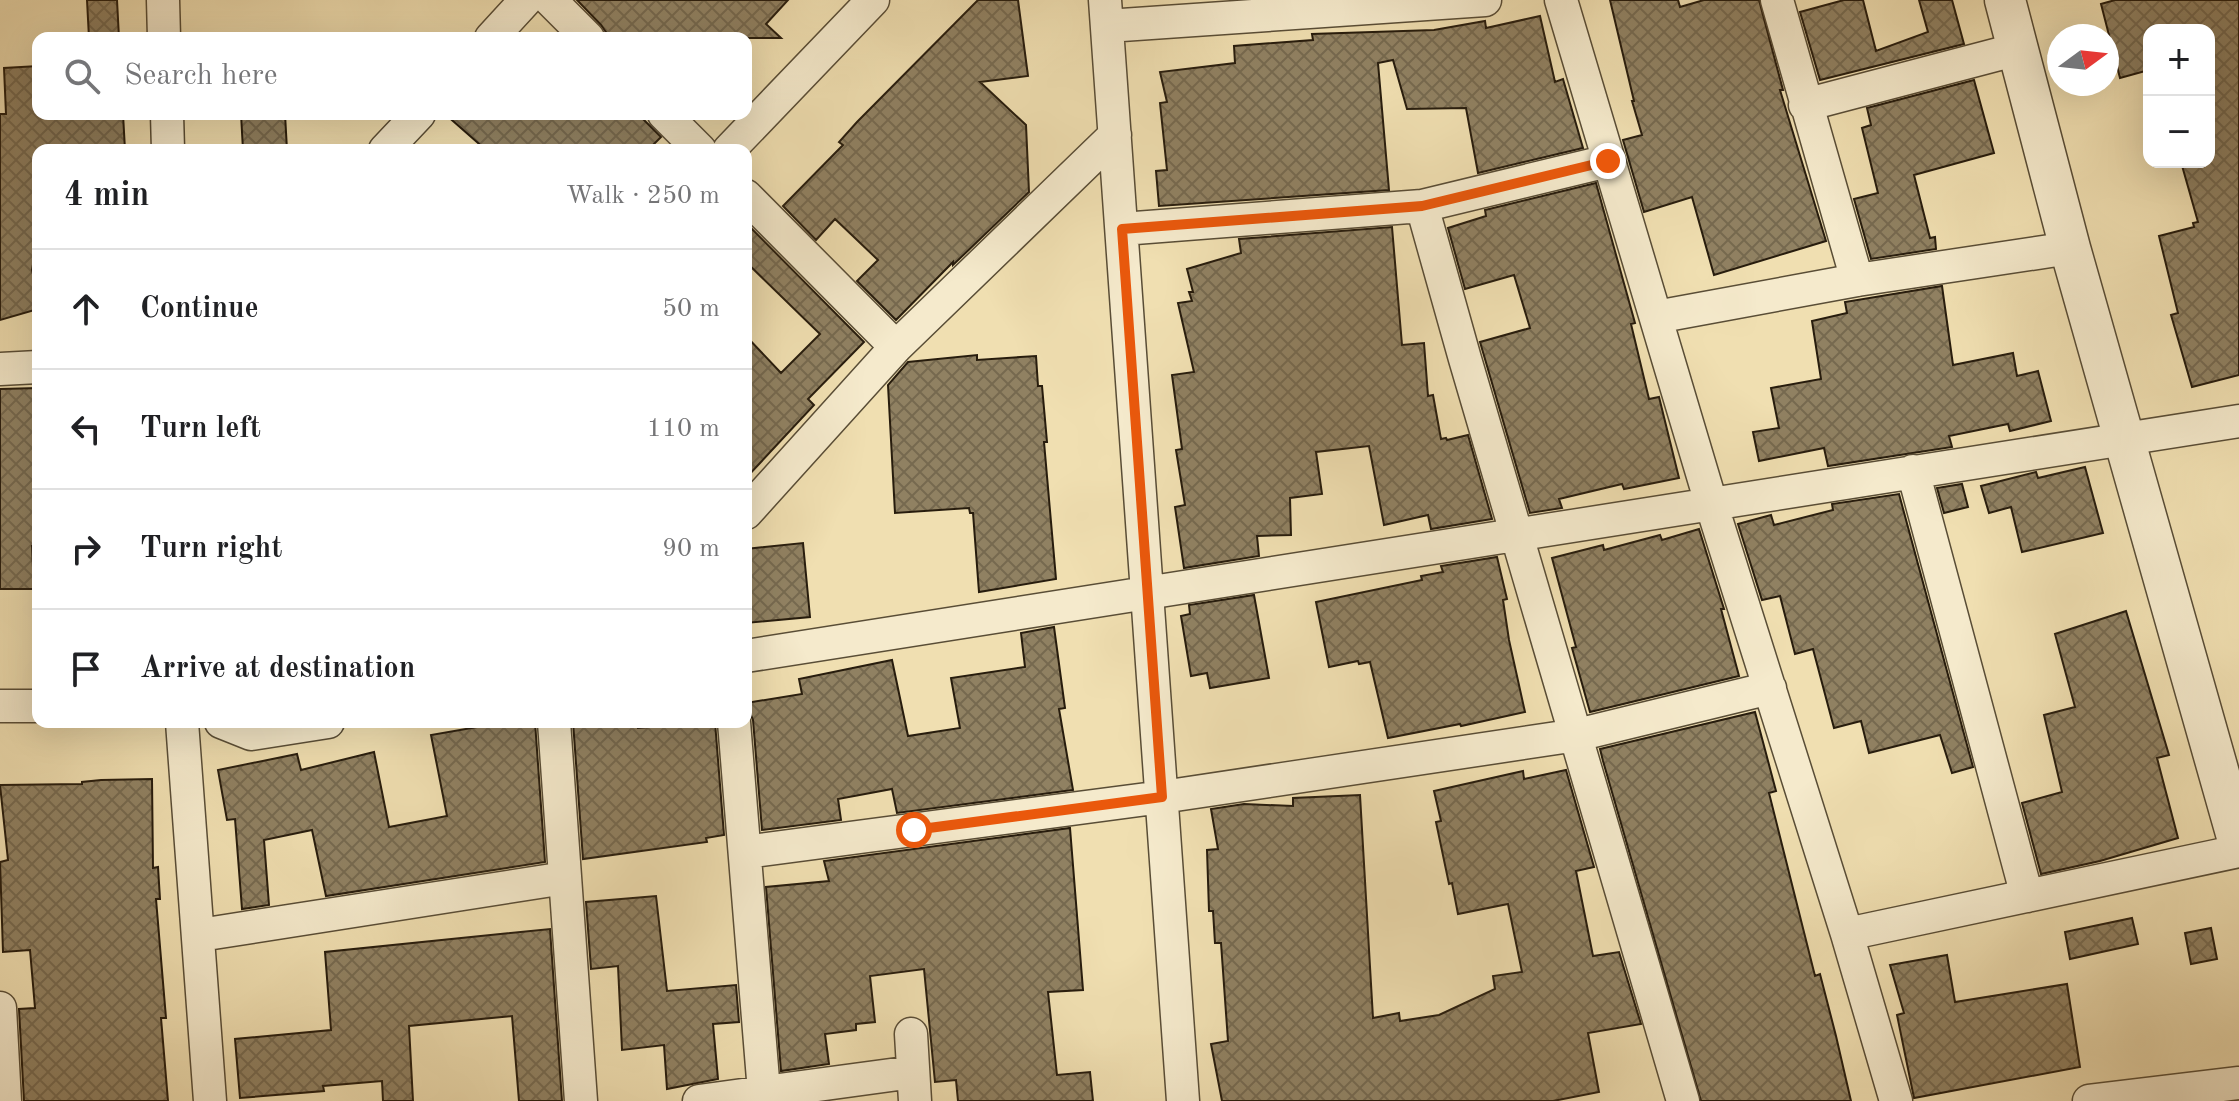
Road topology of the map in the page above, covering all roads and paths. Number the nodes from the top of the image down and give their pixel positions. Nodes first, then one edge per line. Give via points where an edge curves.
1 (163, 0) edge
2 (550, 0) edge
3 (873, 0) edge
4 (1485, 0) edge
5 (1561, 0) edge
6 (1777, 0) edge
7 (2005, 0) edge
8 (518, 5) edge
9 (1106, 13) edge
10 (164, 32) edge
11 (496, 32) edge
12 (582, 32) edge
13 (2018, 49) junction
14 (1805, 105) junction
15 (167, 120) edge
16 (413, 120) edge
17 (670, 120) edge
18 (1115, 135) junction
19 (168, 144) edge
20 (391, 144) edge
21 (694, 144) edge
22 (735, 144) edge
23 (1608, 161) junction
24 (752, 202) edge
25 (1422, 206) junction
26 (1122, 229) junction
27 (2070, 248) junction
28 (1857, 280) junction
29 (1656, 317) junction
30 (896, 347) junction
31 (32, 367) edge
32 (0, 369) edge
33 (2239, 421) edge
34 (2124, 440) junction
35 (1913, 471) junction
36 (1711, 503) junction
37 (752, 506) edge
38 (1516, 534) junction
39 (1147, 594) junction
40 (752, 655) edge
41 (1770, 688) junction
42 (0, 706) edge
43 (32, 706) edge
44 (183, 728) edge
45 (236, 728) edge
46 (290, 728) edge
47 (554, 728) edge
48 (735, 728) edge
49 (1577, 735) junction
50 (1162, 797) junction
51 (2239, 844) edge
52 (2239, 851) edge
53 (745, 852) junction
54 (565, 878) junction
55 (2027, 896) junction
56 (1847, 934) junction
57 (200, 935) junction
58 (0, 1008) edge
59 (911, 1034) dead end
60 (1, 1053) edge
61 (2239, 1083) edge
62 (914, 1087) edge
63 (764, 1092) junction
64 (5, 1101) edge
65 (210, 1101) edge
66 (581, 1101) edge
67 (699, 1101) edge
68 (1183, 1101) edge
69 (1683, 1101) edge
70 (1896, 1101) edge
71 (2092, 1101) edge

1 - 10 street
2 - 12 street
3 - 22 street
4 - 9 street
5 - 23 street
6 - 14 street
7 - 13 street
8 - 11 street
9 - 18 street
13 - 14 street
13 - 27 street
14 - 28 street
15 - 19 street
16 - 20 street
17 - 21 street
18 - 26 street
18 - 30 street
23 - 25 street
23 - 29 street
24 - 30 street
25 - 26 street
25 - 38 street
26 - 39 street
27 - 28 street
27 - 34 street
28 - 29 street
29 - 36 street
30 - 37 street
31 - 32 street
33 - 34 street
34 - 35 street
34 - 51 street
35 - 36 street
35 - 55 street
36 - 38 street
36 - 41 street
38 - 39 street
38 - 49 street
39 - 40 street
39 - 50 street
41 - 49 street
41 - 56 street
42 - 43 street
44 - 57 street
45 - 46 street via 251,734
47 - 54 street
48 - 53 street
49 - 50 street
49 - 69 street
50 - 53 street
50 - 68 street
52 - 55 street
53 - 63 street
54 - 57 street
54 - 66 street
55 - 56 street
56 - 70 street
57 - 65 street
58 - 60 street
59 - 62 street
60 - 64 street
61 - 71 street
62 - 63 street
63 - 67 street

